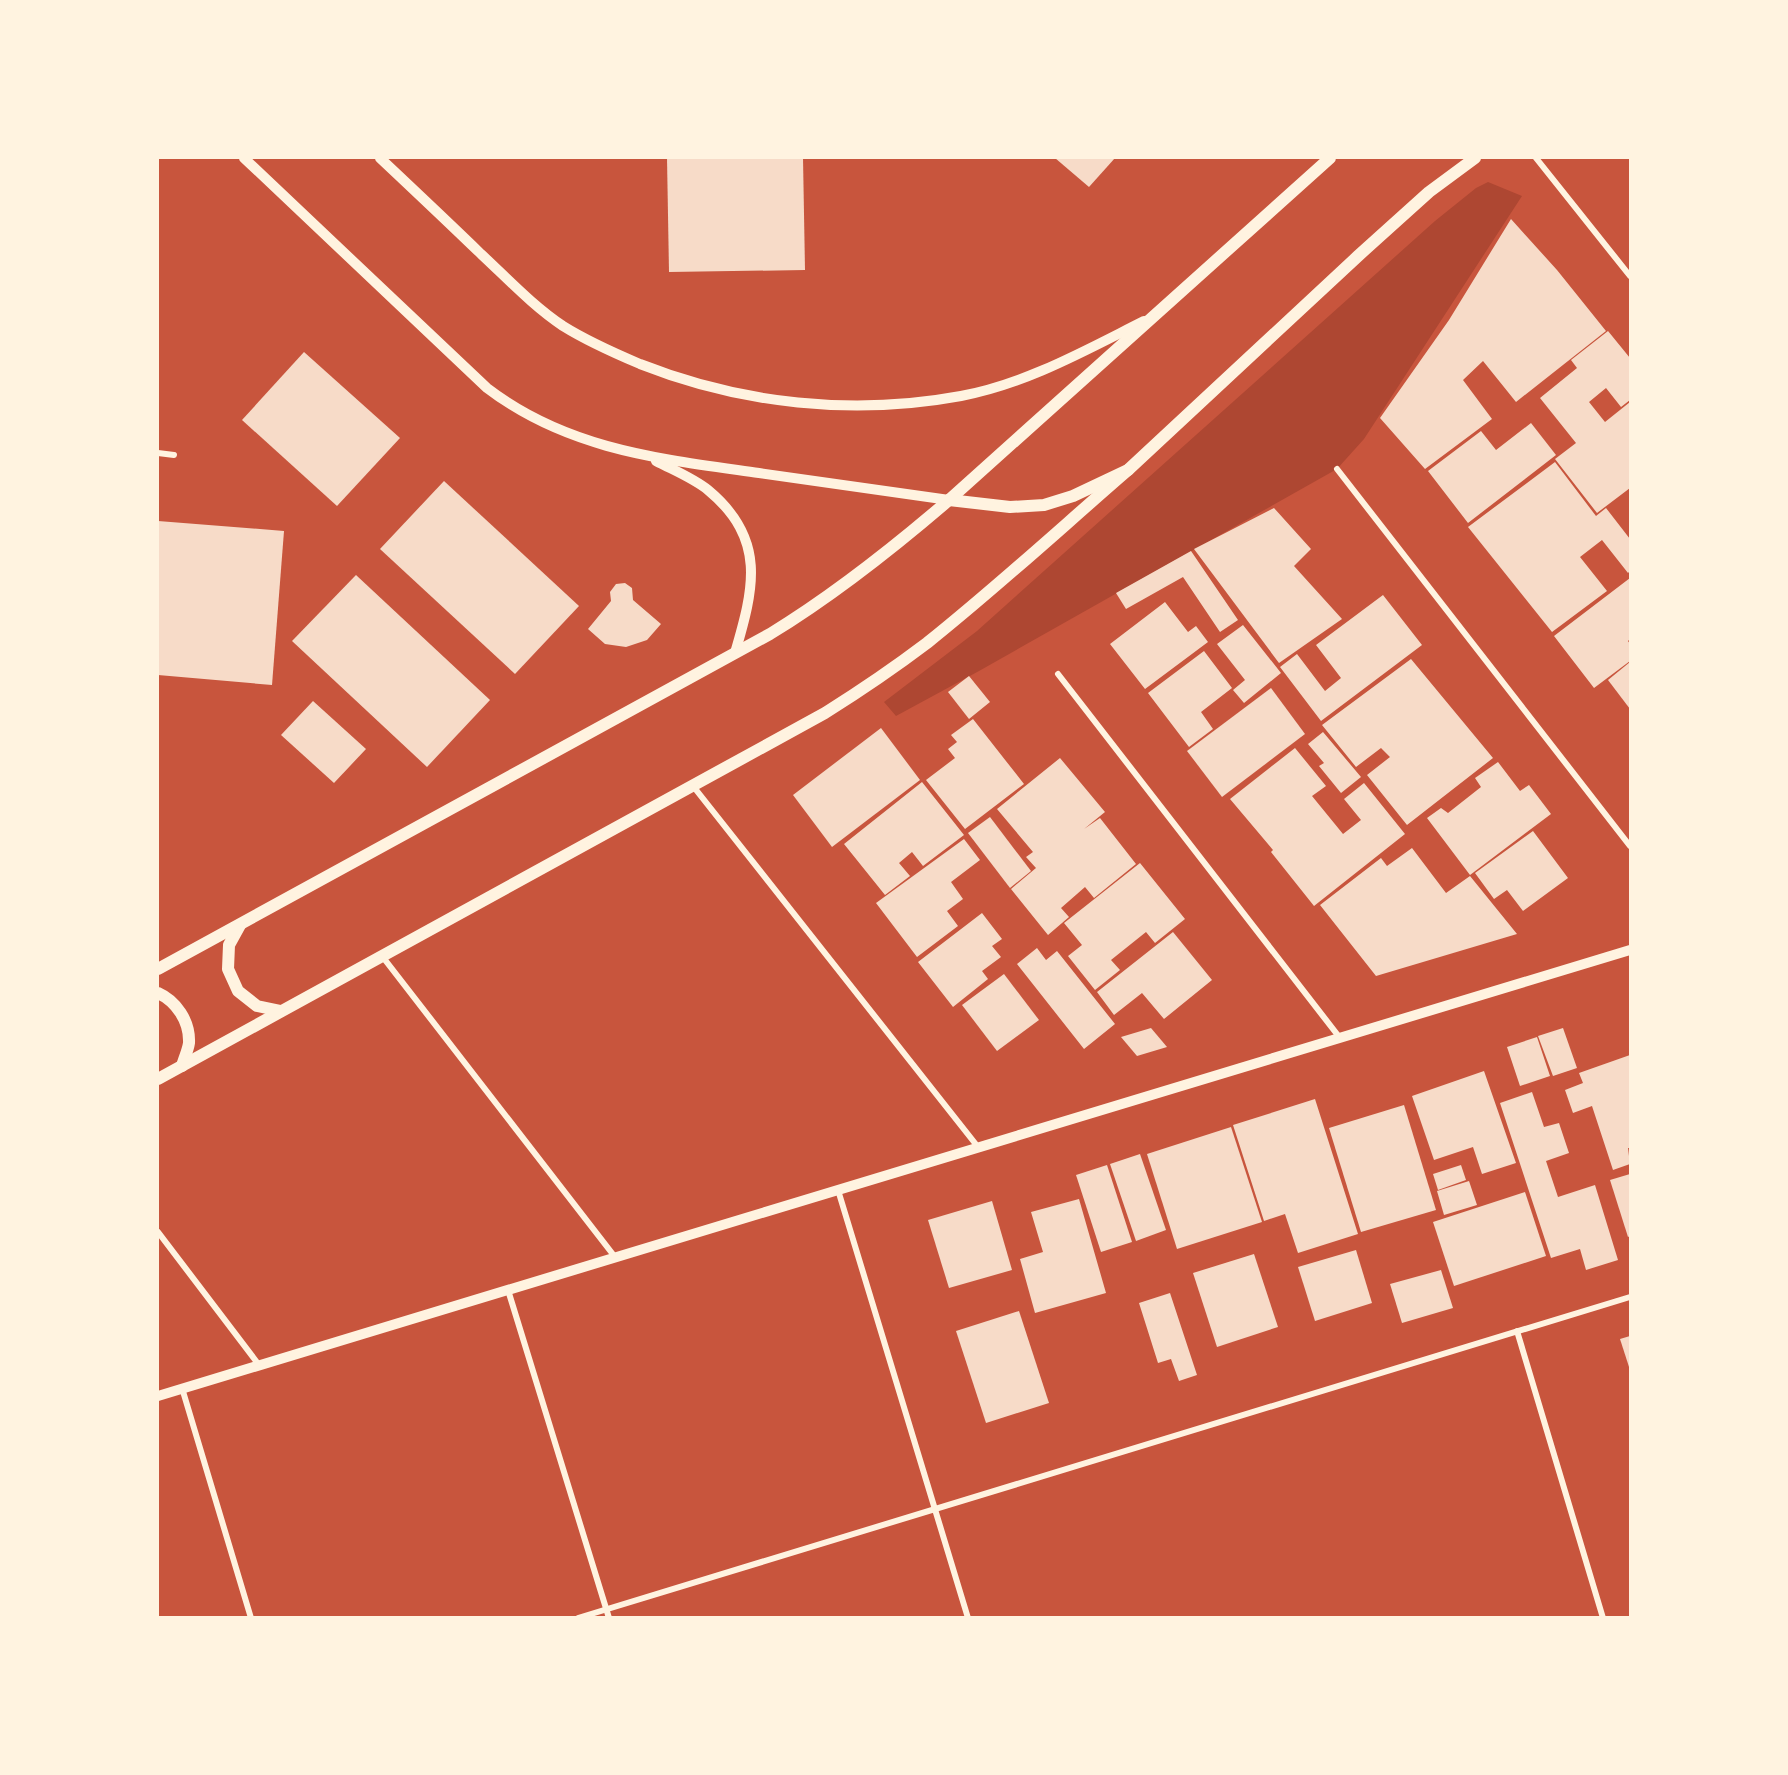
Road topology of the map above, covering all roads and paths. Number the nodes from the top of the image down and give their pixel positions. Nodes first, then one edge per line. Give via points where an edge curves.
1 (244, 158) edge
2 (380, 158) edge
3 (1330, 158) edge
4 (1475, 158) edge
5 (1536, 158) edge
6 (1630, 276) edge
7 (1153, 316) junction
8 (158, 453) edge
9 (174, 455) dead end
10 (651, 458) junction
11 (1338, 469) dead end
12 (1128, 470) junction
13 (949, 501) junction
14 (735, 653) junction
15 (1058, 674) dead end
16 (693, 786) junction
17 (1630, 846) edge
18 (241, 924) junction
19 (1630, 950) edge
20 (381, 956) junction
21 (158, 969) edge
22 (158, 993) edge
23 (281, 1011) junction
24 (1340, 1038) junction
25 (182, 1066) junction
26 (158, 1079) edge
27 (978, 1147) junction
28 (838, 1190) junction
29 (158, 1232) edge
30 (615, 1257) junction
31 (508, 1290) junction
32 (1630, 1297) edge
33 (1517, 1331) junction
34 (260, 1365) junction
35 (182, 1388) junction
36 (158, 1396) edge
37 (935, 1508) junction
38 (606, 1609) junction
39 (251, 1617) edge
40 (578, 1617) edge
41 (609, 1617) edge
42 (968, 1617) edge
43 (1603, 1617) edge

1 - 10 street via 508,404 581,439
2 - 7 street via 526,297 564,326 614,353 679,379 731,393 840,405 962,396 1068,360
3 - 7 main road
4 - 12 main road via 1429,192
5 - 6 street
7 - 13 main road
8 - 9 street
10 - 13 street
10 - 14 street via 707,489 730,512 743,534 752,562 751,588
11 - 17 street
12 - 13 main road via 1044,505 1010,507
12 - 16 main road via 977,602 876,681
13 - 14 main road via 849,582 805,613
14 - 18 main road
15 - 24 street
16 - 20 main road
16 - 27 street
18 - 21 main road
18 - 23 main road via 229,945 228,969 238,991 257,1006
19 - 24 street
20 - 23 main road
20 - 30 street
22 - 25 main road via 169,998 185,1017 189,1042
23 - 25 main road
24 - 27 street
25 - 26 main road
27 - 28 street
28 - 30 street
28 - 37 street
29 - 34 street
30 - 31 street
31 - 34 street
31 - 38 street
32 - 33 street
33 - 37 street
33 - 43 street
34 - 35 street
35 - 36 street
35 - 39 street
37 - 38 street
37 - 42 street
38 - 40 street
38 - 41 street

